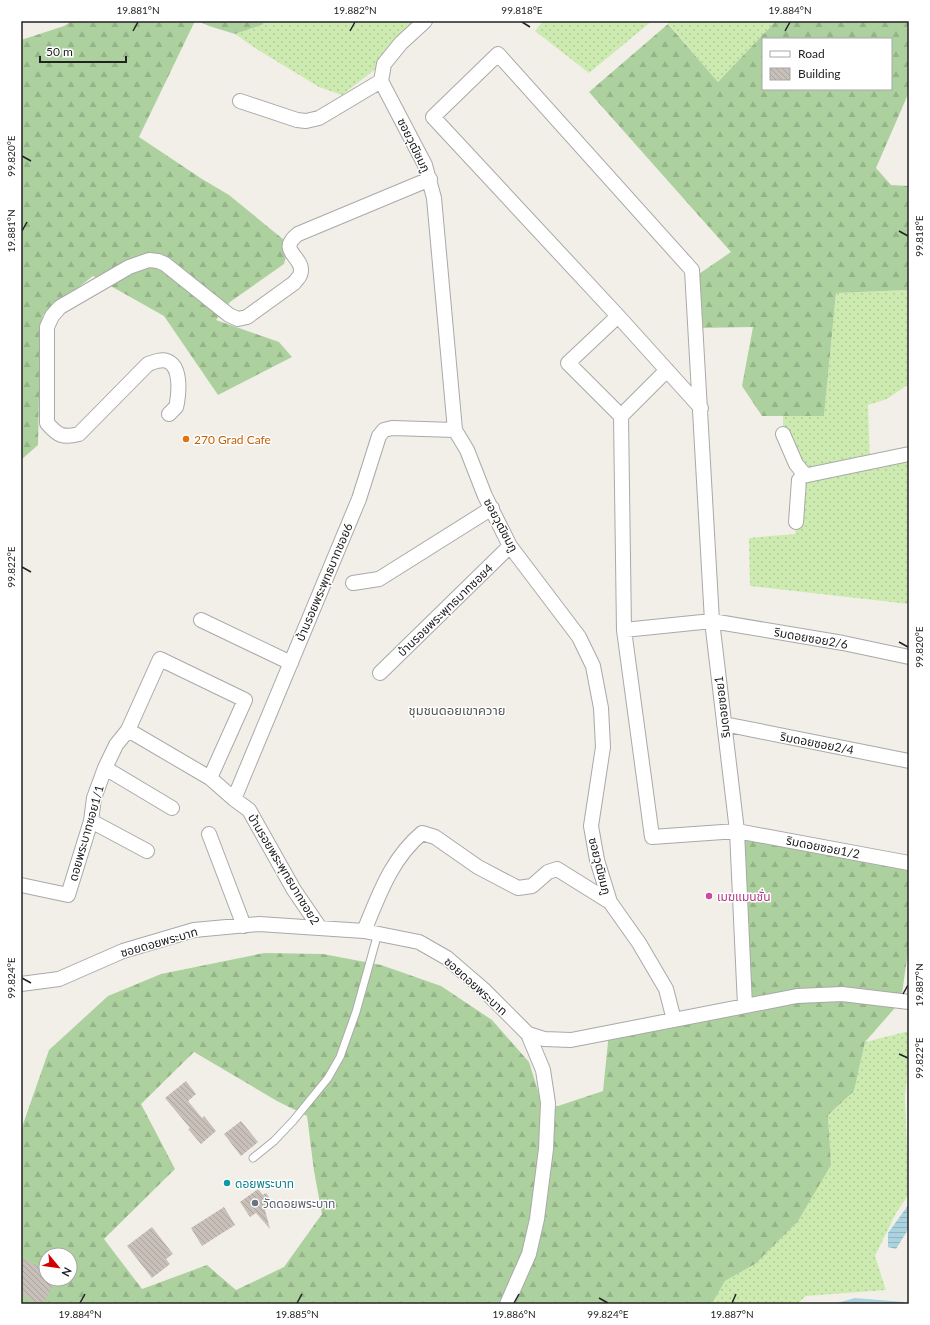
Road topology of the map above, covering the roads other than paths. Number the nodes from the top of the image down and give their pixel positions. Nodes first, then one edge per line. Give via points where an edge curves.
1 (425, 21) edge
2 (381, 81) junction
3 (240, 100) dead end
4 (430, 179) junction
5 (618, 316) junction
6 (667, 370) junction
7 (701, 408) junction
8 (169, 414) dead end
9 (621, 416) junction
10 (455, 430) junction
11 (783, 434) dead end
12 (909, 454) edge
13 (805, 475) junction
14 (492, 508) junction
15 (796, 522) dead end
16 (510, 546) junction
17 (353, 583) dead end
18 (201, 620) dead end
19 (712, 621) junction
20 (624, 630) junction
21 (909, 657) edge
22 (291, 663) junction
23 (380, 673) dead end
24 (724, 724) junction
25 (128, 730) junction
26 (909, 761) edge
27 (104, 768) junction
28 (210, 778) junction
29 (234, 799) junction
30 (172, 808) dead end
31 (91, 821) junction
32 (737, 830) junction
33 (209, 834) dead end
34 (147, 851) dead end
35 (909, 863) edge
36 (21, 885) edge
37 (610, 902) junction
38 (244, 926) junction
39 (320, 928) junction
40 (364, 930) junction
41 (378, 933) junction
42 (21, 984) edge
43 (909, 1002) edge
44 (745, 1006) junction
45 (674, 1020) junction
46 (528, 1034) junction
47 (253, 1158) dead end
48 (507, 1304) edge

1 - 2 street via 401,43 384,64
2 - 3 street via 319,118 306,120 297,120
2 - 4 street, ซอยวุฒิชมภู
4 - 8 street via 298,234 289,244 299,263 300,275 294,283 247,317 238,319 229,315 158,260 149,260 129,267 60,307 47,327 47,423 55,432 67,437 79,434 148,364 160,361 168,361 175,367 177,375 177,403
4 - 10 street, ซอยวุฒิชมภู via 434,198
5 - 6 street
5 - 7 street, ริมดอยซอย1 via 433,116 498,54 692,270
5 - 9 street via 568,363
6 - 7 street
6 - 9 street
7 - 19 street, ริมดอยซอย1
9 - 20 street
10 - 14 street, ซอยวุฒิชมภู via 467,450
10 - 22 street, บ้านรอยพระพุทธบาทซอย6 via 399,428 384,430 379,436 359,499
11 - 13 street via 796,464
12 - 13 street
13 - 15 street via 799,480
14 - 16 street, ซอยวุฒิชมภู
14 - 17 street via 379,579
16 - 23 street, บ้านรอยพระพุทธบาทซอย4
16 - 37 street, ซอยวุฒิชมภู via 579,637 593,666 601,708 602,747 590,826
18 - 22 street
19 - 20 street, ริมดอยซอย2/6
19 - 21 street, ริมดอยซอย2/6
19 - 24 street, ริมดอยซอย1
20 - 32 street, ริมดอยซอย1/2 via 652,837
22 - 29 street, บ้านรอยพระพุทธบาทซอย6
24 - 26 street, ริมดอยซอย2/4
24 - 32 street, ริมดอยซอย1
25 - 27 street, ดอยพระบาทซอย1/1 via 116,745
25 - 28 street, บ้านรอยพระพุทธบาทซอย2
25 - 28 street, ดอยพระบาทซอย1/1 via 160,659 245,700
27 - 30 street
27 - 31 street, ดอยพระบาทซอย1/1 via 94,798
28 - 29 street, บ้านรอยพระพุทธบาทซอย2
29 - 39 street, บ้านรอยพระพุทธบาทซอย2 via 249,810 294,890
31 - 34 street
31 - 36 street, ดอยพระบาทซอย1/1 via 68,895
32 - 35 street, ริมดอยซอย1/2
32 - 44 street, ริมดอยซอย1
33 - 38 street
37 - 40 street via 557,869 548,872 532,886 518,888 478,867 435,837 422,833 409,844 390,870
37 - 45 street, ซอยวุฒิชมภู via 639,943 666,989
38 - 39 street, ซอยดอยพระบาท via 259,924
38 - 42 street, ซอยดอยพระบาท via 194,930 123,951 59,979
39 - 40 street, ซอยดอยพระบาท
40 - 41 street, ซอยดอยพระบาท
41 - 46 street, ซอยดอยพระบาท via 419,942 447,958 483,989
41 - 47 lane via 356,1012 340,1057 328,1078 293,1121
43 - 44 street via 842,994 797,996
44 - 45 street
45 - 46 street via 570,1040 544,1039
46 - 48 street via 543,1070 548,1103 546,1149 537,1219 529,1254

